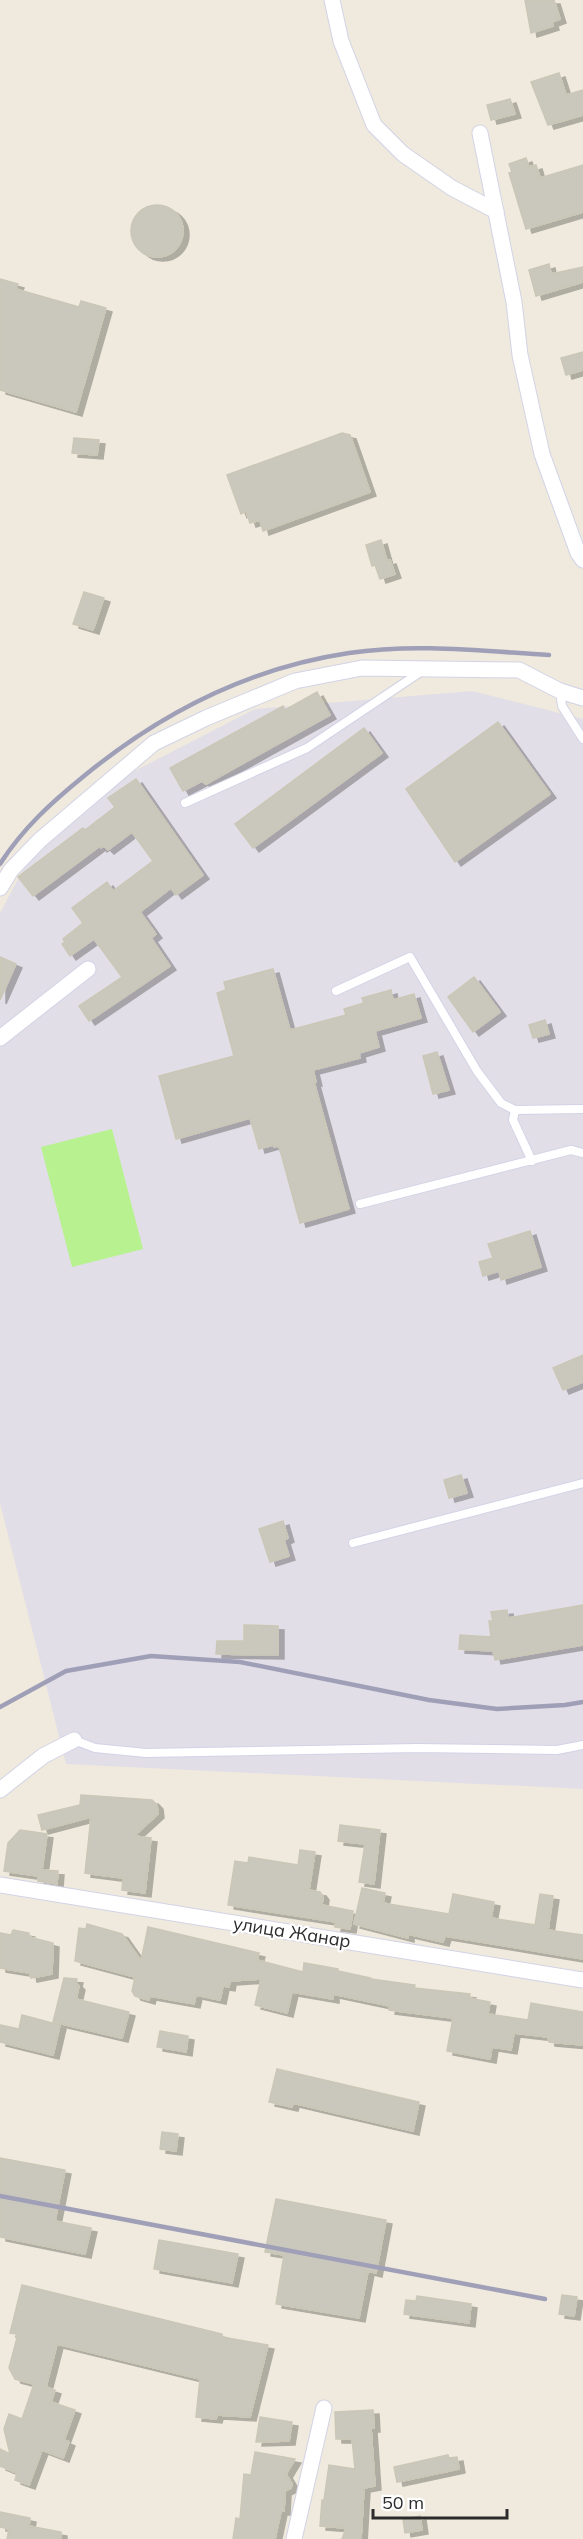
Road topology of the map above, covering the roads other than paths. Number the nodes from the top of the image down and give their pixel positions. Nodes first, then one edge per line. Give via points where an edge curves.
1 (332, 0) edge
2 (480, 133) dead end
3 (496, 211) junction
4 (583, 560) edge
5 (425, 669) junction
6 (560, 691) junction
7 (583, 698) edge
8 (583, 739) edge
9 (185, 803) dead end
10 (0, 888) edge
11 (88, 969) dead end
12 (336, 991) dead end
13 (0, 1038) edge
14 (583, 1108) edge
15 (515, 1110) junction
16 (583, 1153) edge
17 (532, 1161) junction
18 (360, 1204) dead end
19 (583, 1483) edge
20 (353, 1543) dead end
21 (74, 1740) joint
22 (583, 1745) edge
23 (0, 1790) edge
24 (0, 1885) edge
25 (583, 1980) edge
26 (324, 2408) dead end
27 (294, 2539) edge

1 - 3 street via 341,40 374,125 403,154 452,189
2 - 3 street
3 - 4 street via 520,355 542,454
5 - 6 street via 519,670
5 - 9 lane via 307,748
5 - 10 street via 362,668 295,681 165,738 40,840 11,870
6 - 7 street
6 - 8 lane via 561,706
11 - 13 street
12 - 15 lane via 410,957 477,1071 501,1103
14 - 15 lane
15 - 17 lane via 513,1120
16 - 17 lane via 571,1150
17 - 18 lane
19 - 20 lane
21 - 22 lane via 95,1748 146,1753 417,1748 556,1750
21 - 23 street via 43,1756
24 - 25 street, улица Жанар
26 - 27 street

